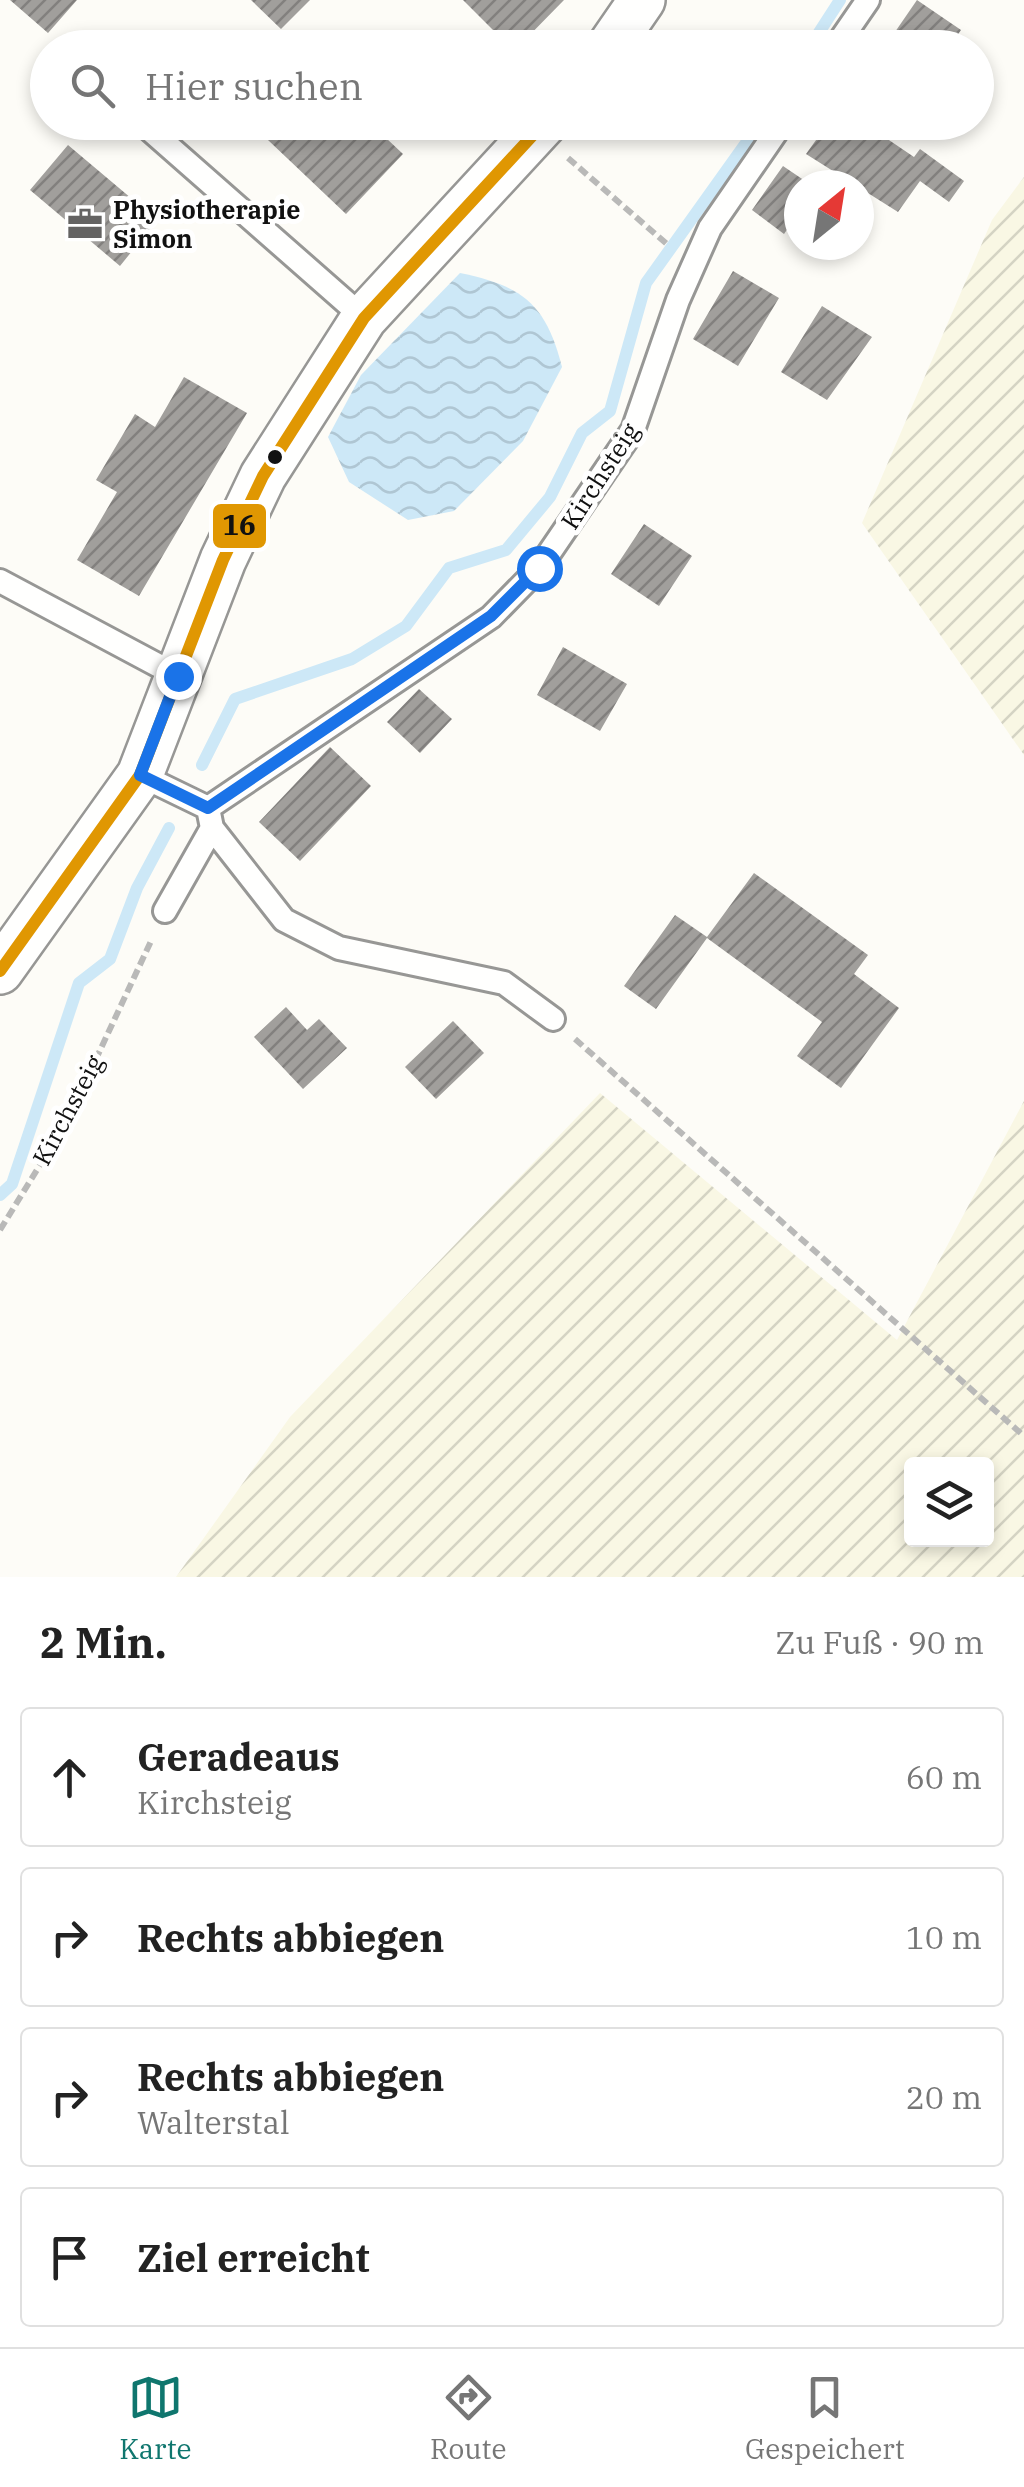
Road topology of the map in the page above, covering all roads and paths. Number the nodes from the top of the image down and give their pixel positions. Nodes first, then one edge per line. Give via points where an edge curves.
1 (642, 0) edge
2 (868, 0) edge
3 (621, 30) edge
4 (847, 30) edge
5 (162, 140) edge
6 (528, 140) edge
7 (555, 140) edge
8 (771, 140) edge
9 (653, 236) dead end
10 (364, 318) junction
11 (0, 581) edge
12 (178, 676) junction
13 (140, 775) junction
14 (210, 818) junction
15 (165, 912) joint
16 (0, 971) edge
17 (553, 1019) joint
18 (0, 1230) edge
19 (1024, 1436) edge

1 - 3 street
2 - 4 lane
5 - 10 lane
6 - 10 street
7 - 9 path
8 - 14 lane, Kirchsteig via 710,228 633,430 539,568 491,616
10 - 12 street via 263,476
11 - 12 lane
12 - 13 street
13 - 14 lane
13 - 16 street
14 - 15 lane, Kirchsteig
14 - 17 lane via 284,920 339,948 504,983
15 - 18 path, Kirchsteig via 67,1121
17 - 19 path

